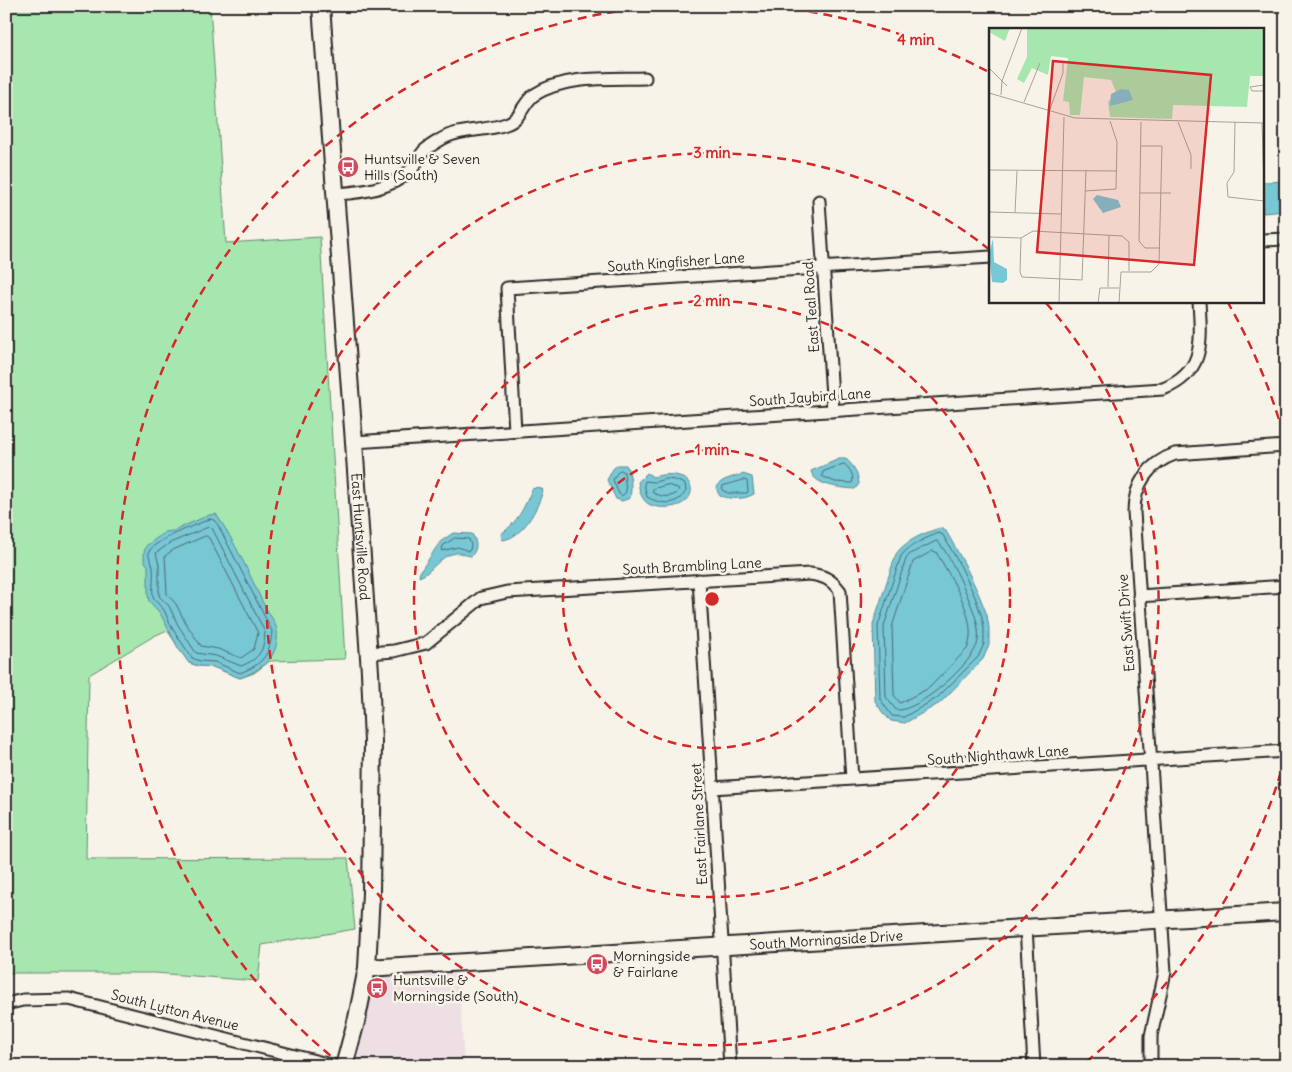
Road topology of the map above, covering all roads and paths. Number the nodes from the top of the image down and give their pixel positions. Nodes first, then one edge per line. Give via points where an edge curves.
1 (321, 6) edge
2 (645, 78) dead end
3 (337, 194) junction
4 (819, 200) dead end
5 (1286, 239) edge
6 (1264, 240) edge
7 (989, 258) edge
8 (824, 268) junction
9 (1199, 302) edge
10 (833, 411) junction
11 (515, 432) junction
12 (354, 442) junction
13 (1286, 446) edge
14 (699, 580) junction
15 (1286, 586) edge
16 (1139, 596) junction
17 (369, 653) junction
18 (1286, 752) edge
19 (1150, 760) junction
20 (852, 779) junction
21 (712, 788) junction
22 (1286, 912) edge
23 (1161, 921) junction
24 (1026, 927) junction
25 (722, 948) junction
26 (367, 968) junction
27 (6, 1004) edge
28 (335, 1066) edge
29 (344, 1066) edge
30 (730, 1066) edge
31 (1034, 1066) edge
32 (1151, 1066) edge

1 - 3 main road, East Huntsville Road
2 - 3 street via 570,81 550,86 532,96 521,113 508,123 442,139 424,151 411,170 392,183 361,192
3 - 12 main road, East Huntsville Road
4 - 8 street, East Teal Road
5 - 6 street
7 - 8 street, South Kingfisher Lane
8 - 10 street, East Teal Road
8 - 11 street, South Kingfisher Lane via 507,288
9 - 10 street, South Jaybird Lane via 1201,335 1198,356 1181,380 1163,389
10 - 11 street, South Jaybird Lane
11 - 12 street, South Jaybird Lane
12 - 17 main road, East Huntsville Road
13 - 16 street, East Swift Drive via 1175,454 1160,460 1148,471 1138,486 1134,503
14 - 17 street, South Brambling Lane via 507,592 482,598 426,642 394,651
14 - 20 street, South Brambling Lane via 823,575 840,591
14 - 21 street, East Fairlane Street
15 - 16 street
16 - 19 street, East Swift Drive
17 - 26 main road, East Huntsville Road via 373,742
18 - 19 street, South Nighthawk Lane
19 - 20 street, South Nighthawk Lane
19 - 23 street, East Swift Drive
20 - 21 street, South Nighthawk Lane
21 - 25 street, East Fairlane Street
22 - 23 main road, South Morningside Drive
23 - 24 main road, South Morningside Drive
23 - 32 street, East Swift Drive via 1165,972 1151,1036
24 - 25 main road, South Morningside Drive
24 - 31 street
25 - 26 main road, South Morningside Drive
25 - 30 street, East Fairlane Street
26 - 29 main road, East Huntsville Road
27 - 28 street, South Lytton Avenue via 69,998

